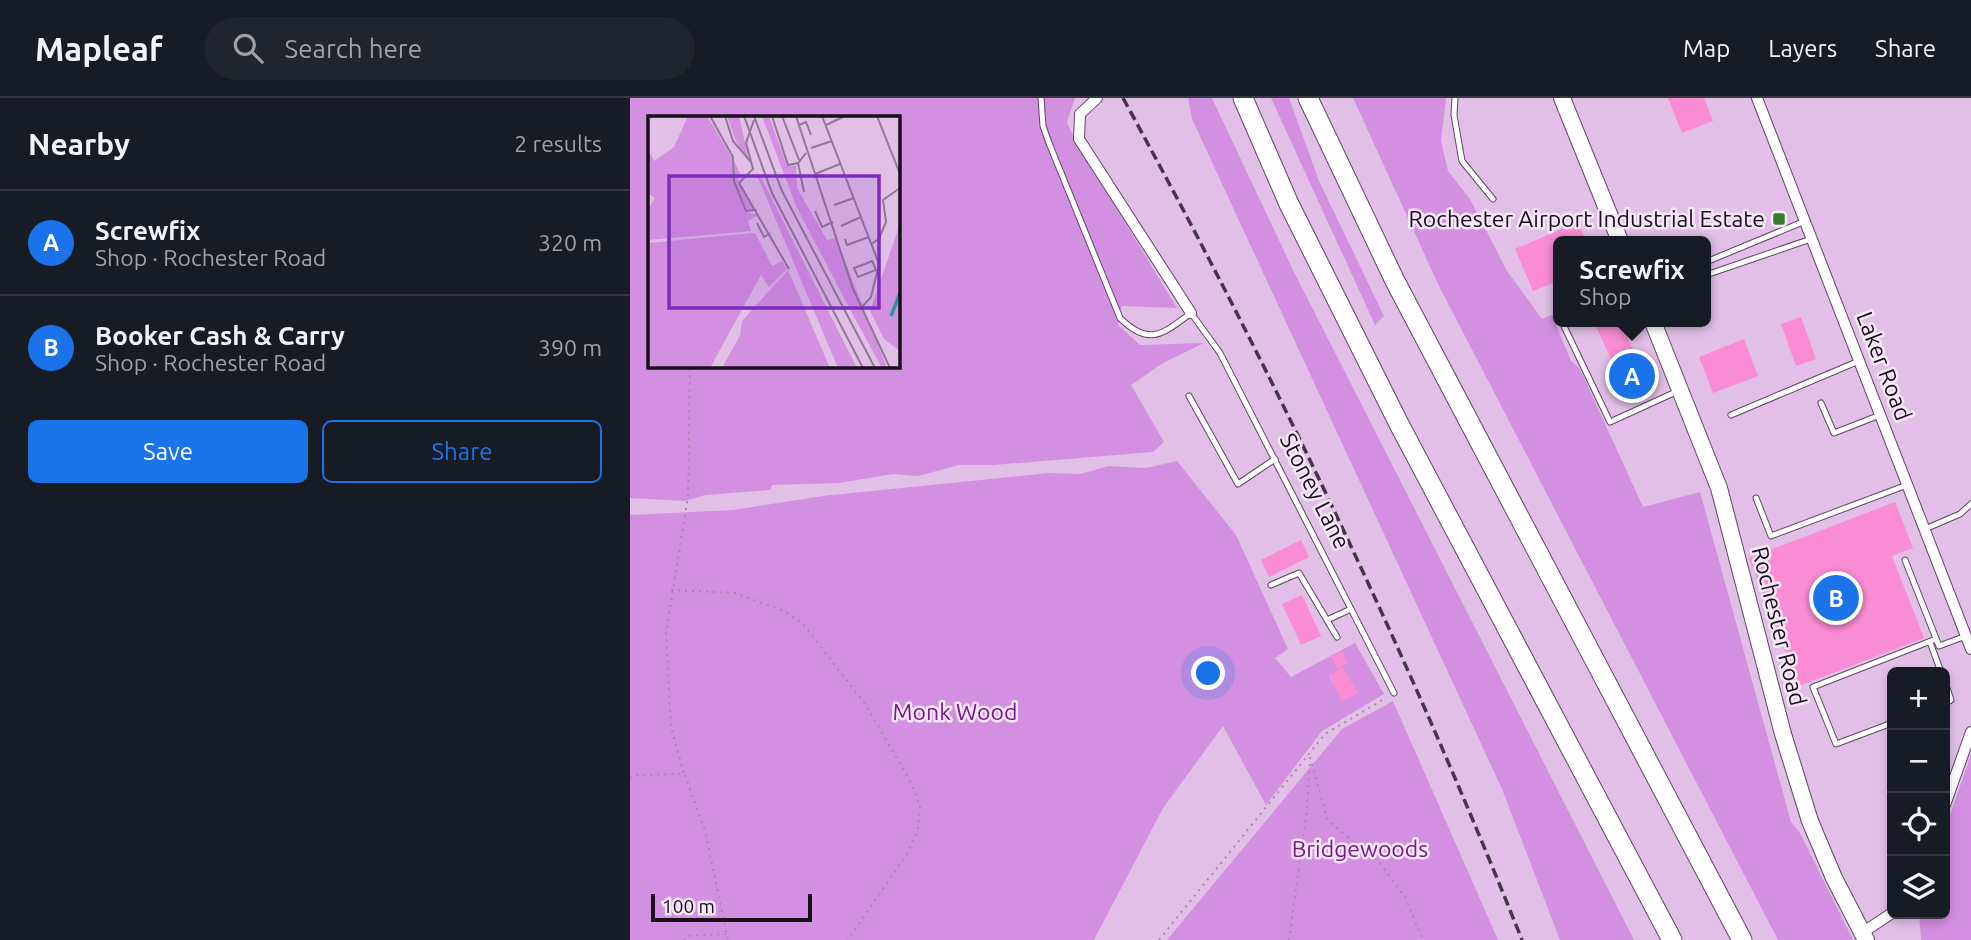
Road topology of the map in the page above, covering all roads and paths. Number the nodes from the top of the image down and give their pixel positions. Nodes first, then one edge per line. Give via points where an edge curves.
1 (1041, 98) edge
2 (1097, 98) edge
3 (1243, 98) edge
4 (1308, 98) edge
5 (1455, 98) edge
6 (1562, 98) edge
7 (1757, 98) edge
8 (1493, 200) dead end
9 (1805, 221) junction
10 (1618, 236) edge
11 (1811, 239) junction
12 (1711, 260) edge
13 (1711, 273) edge
14 (1191, 313) junction
15 (1564, 327) edge
16 (1655, 327) edge
17 (1859, 361) junction
18 (691, 368) edge
19 (1681, 389) junction
20 (1189, 396) dead end
21 (1821, 403) dead end
22 (1731, 415) dead end
23 (1880, 415) junction
24 (1275, 459) junction
25 (1908, 485) junction
26 (1756, 498) dead end
27 (1971, 504) edge
28 (1925, 529) junction
29 (1905, 559) dead end
30 (1271, 585) dead end
31 (671, 590) junction
32 (1350, 609) junction
33 (1327, 620) junction
34 (1966, 636) junction
35 (1337, 637) dead end
36 (1933, 640) junction
37 (1971, 649) edge
38 (1940, 667) edge
39 (1394, 693) joint
40 (1887, 725) edge
41 (1971, 733) edge
42 (1310, 756) junction
43 (684, 774) junction
44 (630, 778) edge
45 (1949, 793) edge
46 (1887, 917) edge
47 (727, 934) junction
48 (1864, 937) edge
49 (684, 940) edge
50 (728, 940) edge
51 (848, 940) edge
52 (1159, 940) edge
53 (1289, 940) edge
54 (1423, 940) edge
55 (1672, 940) edge
56 (1742, 940) edge

1 - 14 lane via 1049,143 1120,318 1139,334 1151,335 1162,333
2 - 14 street, Stoney Lane via 1080,114 1079,139
3 - 55 highway via 1289,204 1399,424
4 - 56 highway via 1402,293
5 - 8 lane via 1462,161
6 - 10 main road
7 - 9 street, Laker Road
9 - 11 street, Laker Road
9 - 12 lane
11 - 13 lane
11 - 17 street, Laker Road
14 - 24 lane, Stoney Lane via 1220,353
15 - 19 lane via 1609,422
16 - 19 main road, Rochester Road
17 - 22 lane
17 - 23 street, Laker Road
18 - 31 path via 688,496
19 - 48 main road, Rochester Road via 1719,488 1810,821
20 - 24 lane via 1238,484
21 - 23 lane via 1834,433
23 - 25 street, Laker Road
24 - 32 lane, Stoney Lane
25 - 26 lane via 1771,536
25 - 28 street, Laker Road
27 - 28 lane via 1960,514
28 - 34 street, Laker Road
29 - 36 lane
30 - 33 lane via 1299,573
31 - 43 path via 666,633 668,702 675,751
31 - 51 path via 735,593 785,611 803,624 866,705 911,783 920,806 918,829 897,874
32 - 33 lane
32 - 39 lane, Stoney Lane
33 - 35 lane
34 - 36 lane via 1939,646
34 - 37 street, Laker Road
36 - 38 lane
36 - 40 lane via 1813,687 1836,744
39 - 42 path via 1325,734
41 - 45 street
42 - 52 path
42 - 53 path
42 - 54 path via 1328,821 1379,862 1405,897
43 - 44 path
43 - 47 path via 705,831
46 - 48 street
47 - 49 path
47 - 50 path

